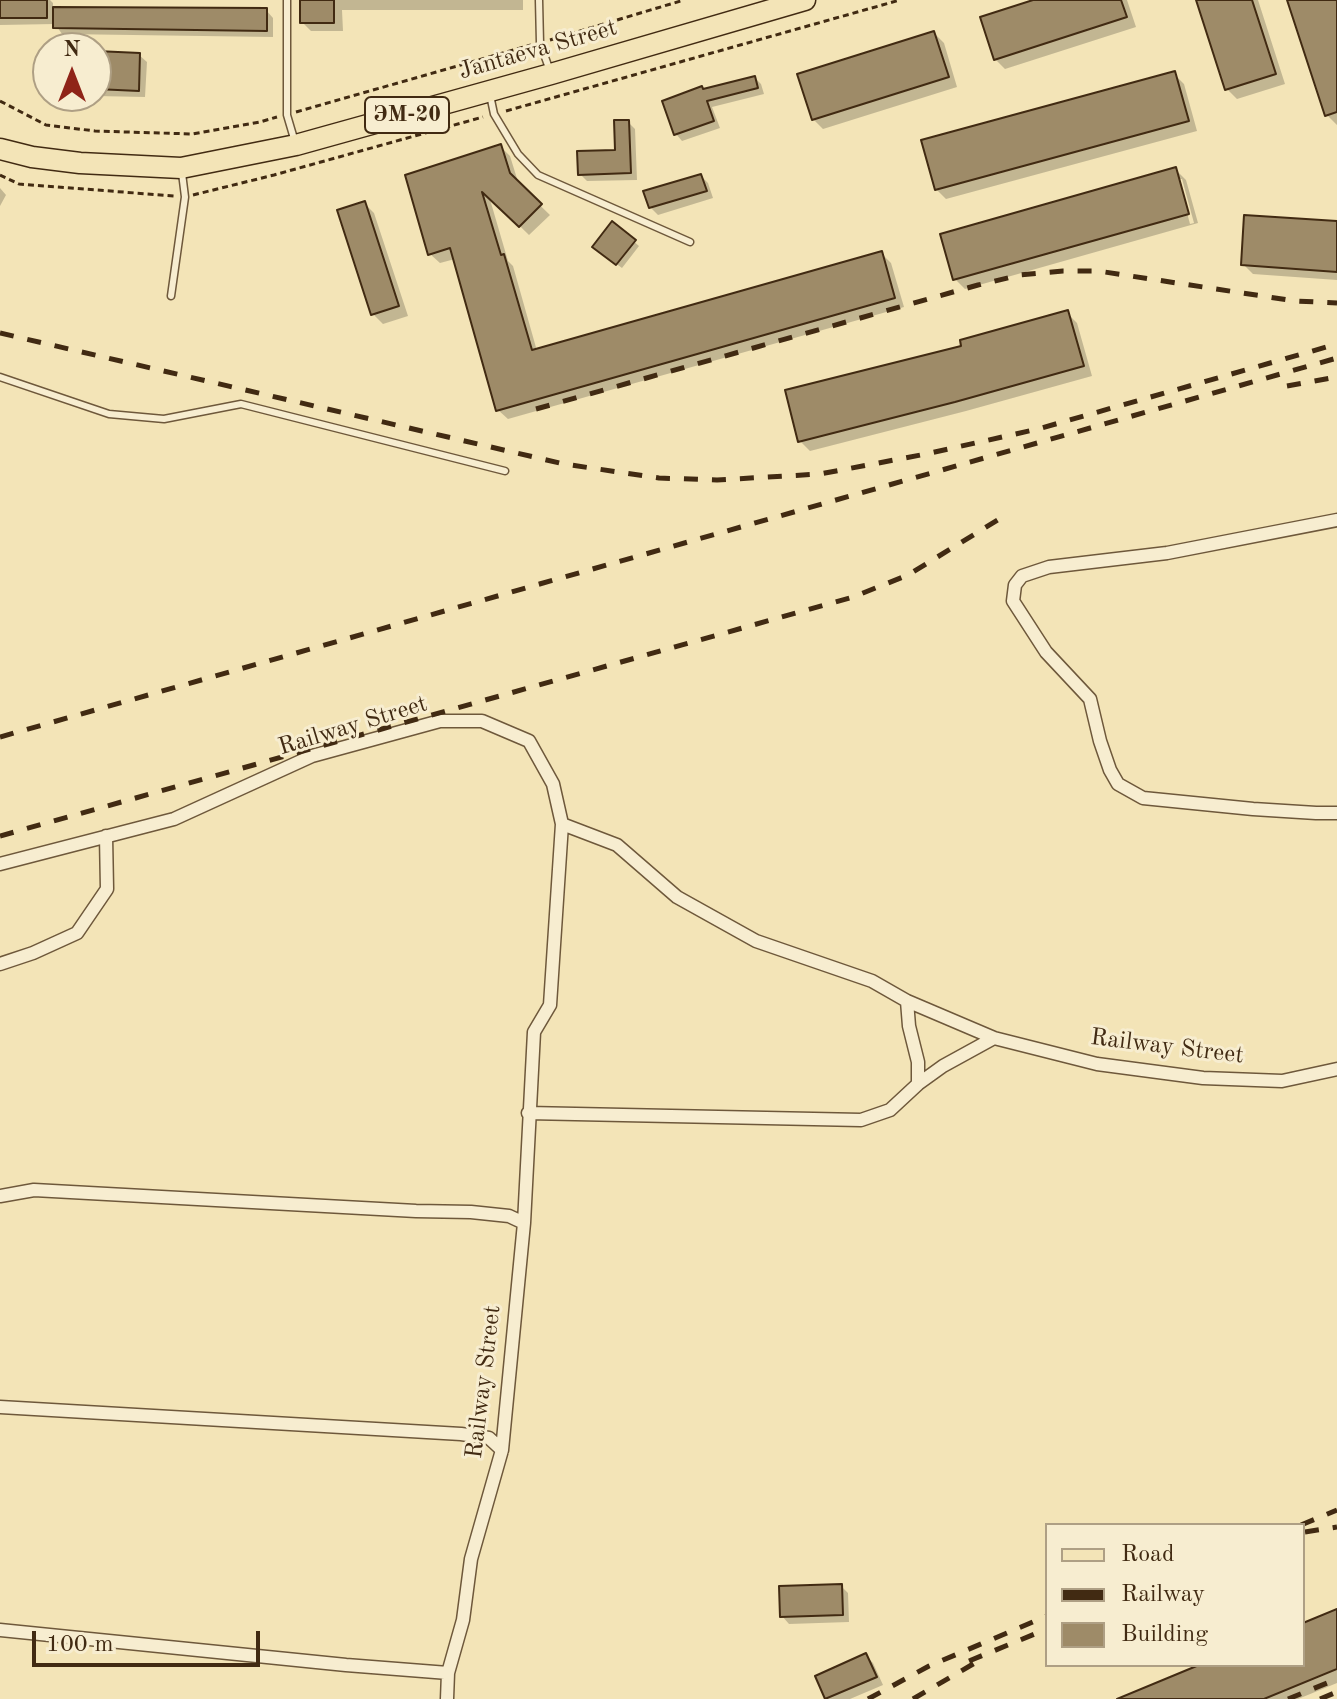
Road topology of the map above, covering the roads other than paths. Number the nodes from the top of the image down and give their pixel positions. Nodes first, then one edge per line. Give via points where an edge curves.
1 (287, 0) edge
2 (539, 0) edge
3 (805, 0) edge
4 (551, 74) junction
5 (489, 92) junction
6 (296, 145) junction
7 (0, 149) edge
8 (181, 168) junction
9 (690, 242) dead end
10 (171, 296) dead end
11 (0, 377) edge
12 (505, 471) dead end
13 (1337, 520) edge
14 (1337, 813) edge
15 (562, 824) junction
16 (106, 836) junction
17 (0, 864) edge
18 (0, 964) edge
19 (907, 1001) junction
20 (994, 1038) junction
21 (1337, 1069) edge
22 (918, 1084) junction
23 (528, 1113) junction
24 (0, 1196) edge
25 (524, 1223) junction
26 (0, 1407) edge
27 (502, 1450) junction
28 (0, 1630) edge
29 (448, 1673) junction
30 (447, 1699) edge

1 - 6 lane via 287,115
2 - 4 lane via 540,43
3 - 4 main road, Jantaeva Street / ЭМ-20
4 - 5 main road, Jantaeva Street / ЭМ-20
5 - 6 main road, Jantaeva Street / ЭМ-20
5 - 9 lane via 494,114 538,175
6 - 8 main road, Jantaeva Street / ЭМ-20
7 - 8 main road, Jantaeva Street / ЭМ-20 via 80,163
8 - 10 lane via 185,197
11 - 12 lane via 109,414 164,419 241,404
13 - 14 street via 1167,553 1049,567 1022,576 1013,601 1046,652 1090,699 1118,784 1143,798
15 - 16 street, Railway Street via 553,784 529,741 482,721 440,721 312,756 174,819
15 - 19 street, Railway Street via 617,845 677,897 756,941 872,981
15 - 23 street, Railway Street via 550,1005 534,1032
16 - 17 street, Railway Street
16 - 18 street via 107,889 77,933
19 - 20 street, Railway Street
19 - 22 street
20 - 21 street, Railway Street via 1097,1064 1203,1078 1282,1081
20 - 22 street
22 - 23 street via 890,1110 861,1120
23 - 25 street, Railway Street
24 - 25 street via 34,1190 483,1212
25 - 27 street, Railway Street
26 - 27 street via 461,1434 489,1438
27 - 29 street, Railway Street via 471,1559 463,1620
28 - 29 street
29 - 30 street, Railway Street

